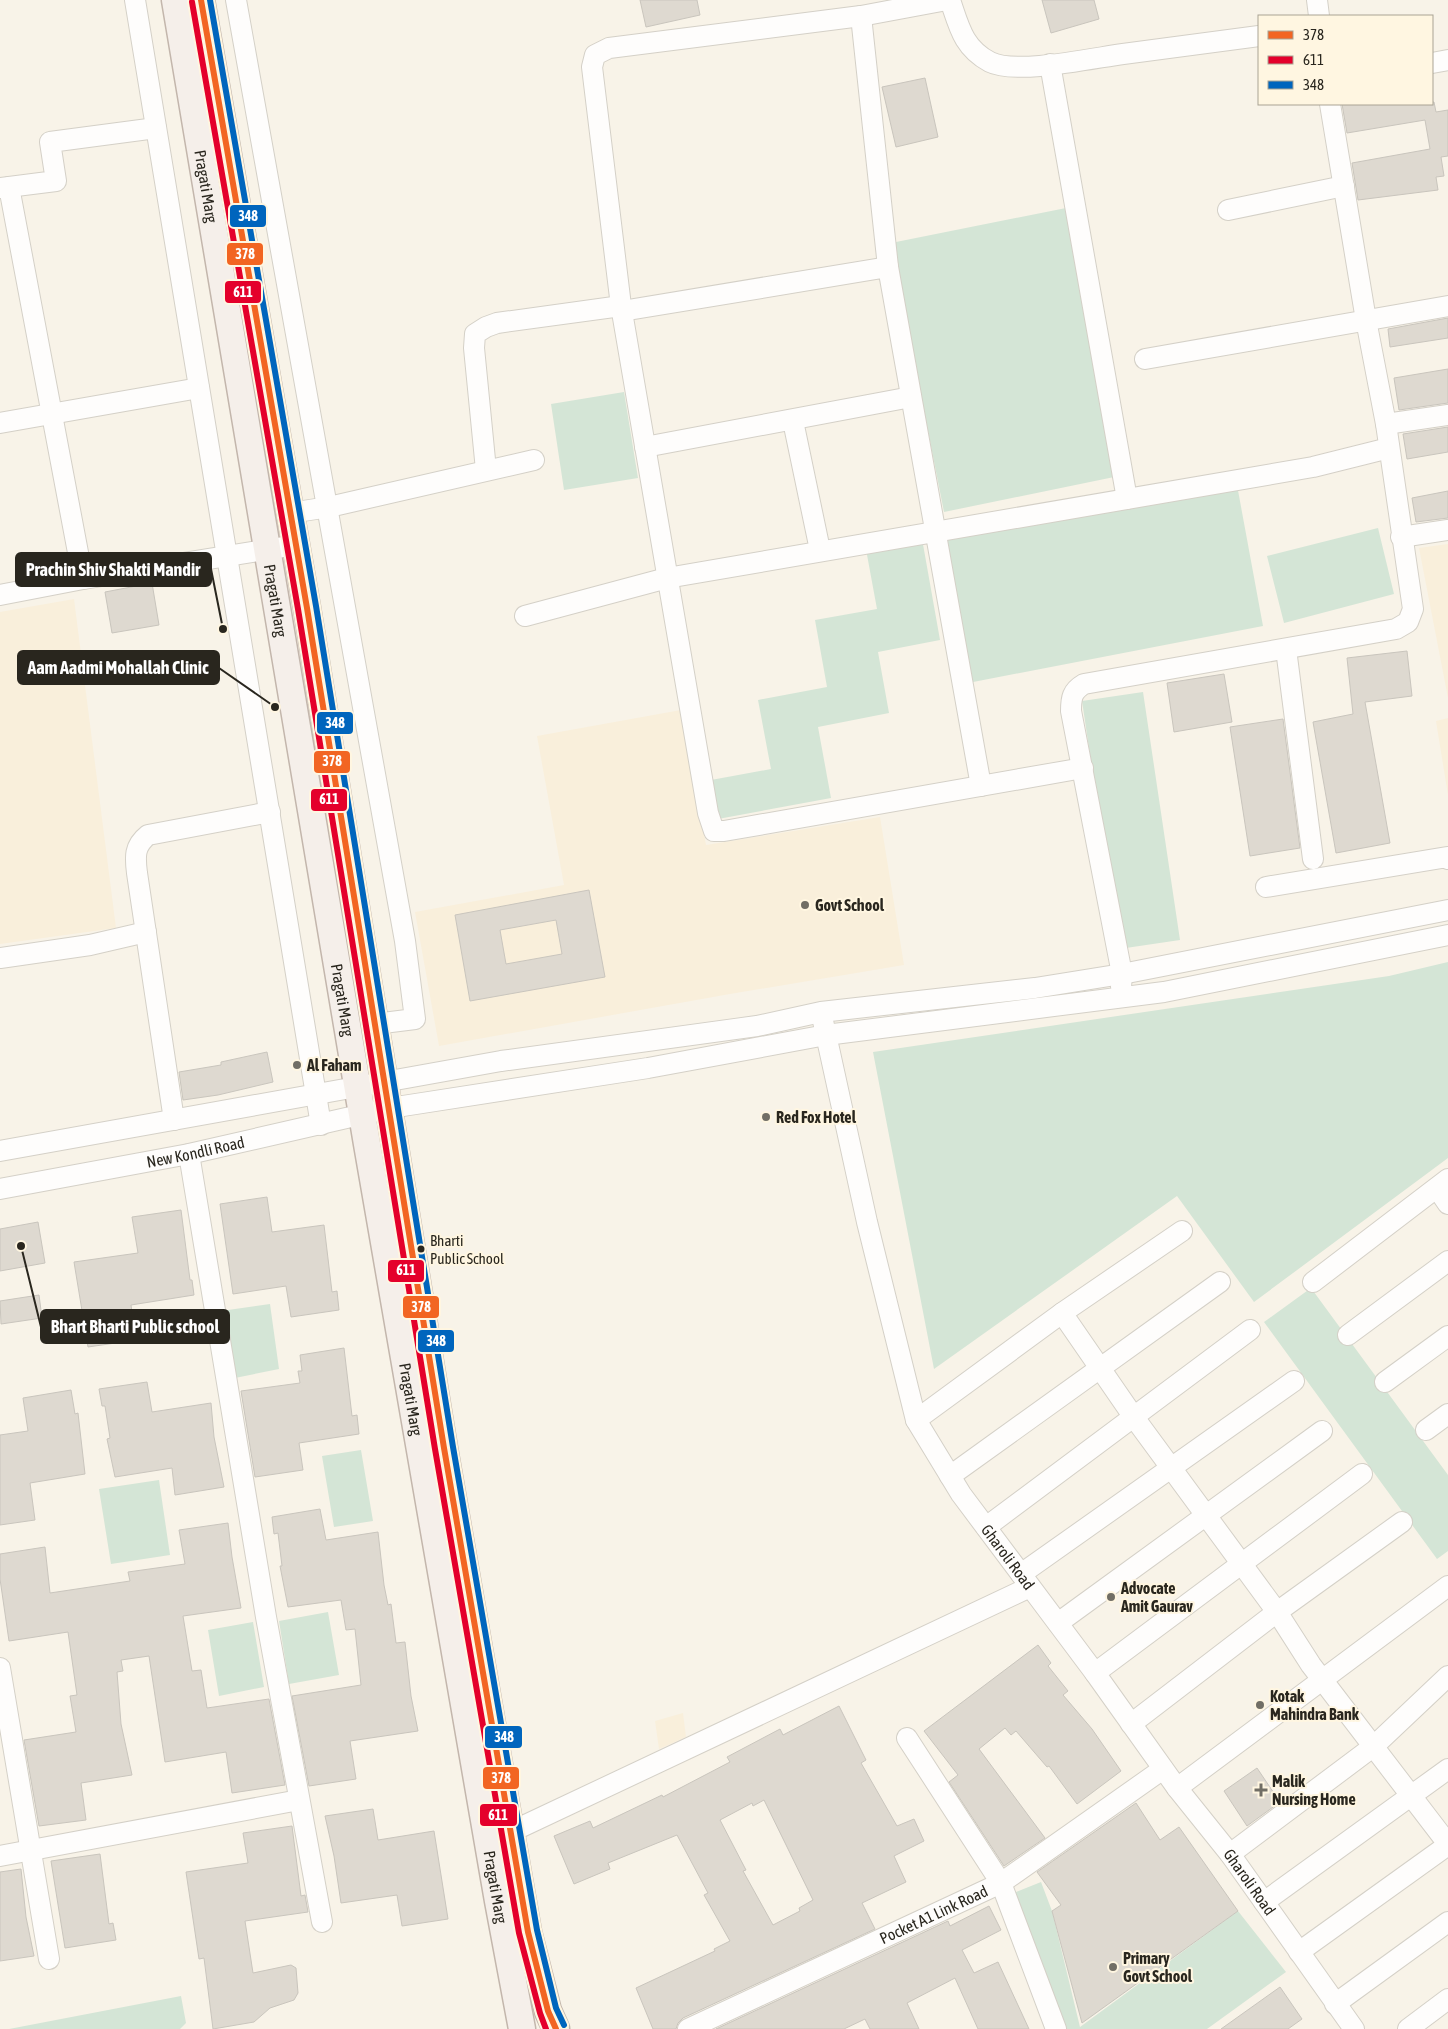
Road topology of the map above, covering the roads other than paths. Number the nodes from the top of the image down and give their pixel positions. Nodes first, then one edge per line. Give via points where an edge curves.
1 (135, 0) edge
2 (175, 0) edge
3 (201, 0) edge
4 (236, 0) edge
5 (946, 0) edge
6 (950, 0) edge
7 (1317, 0) edge
8 (1319, 15) edge
9 (862, 16) junction
10 (1258, 36) edge
11 (1448, 60) edge
12 (1433, 63) edge
13 (1050, 64) junction
14 (1330, 105) edge
15 (156, 128) junction
16 (1344, 186) junction
17 (4, 188) edge
18 (1228, 210) dead end
19 (888, 267) junction
20 (1448, 306) edge
21 (621, 309) junction
22 (1366, 320) junction
23 (1145, 360) dead end
24 (199, 388) junction
25 (911, 397) junction
26 (51, 413) junction
27 (1448, 415) edge
28 (794, 421) junction
29 (0, 423) edge
30 (1386, 424) junction
31 (645, 447) junction
32 (1389, 448) junction
33 (534, 460) dead end
34 (486, 470) junction
35 (1127, 499) junction
36 (329, 507) junction
37 (290, 513) junction
38 (935, 530) junction
39 (1448, 530) edge
40 (1401, 536) junction
41 (296, 546) junction
42 (268, 550) junction
43 (820, 550) junction
44 (228, 557) junction
45 (667, 578) junction
46 (83, 580) junction
47 (0, 595) edge
48 (525, 616) dead end
49 (1286, 648) junction
50 (1083, 768) junction
51 (981, 786) junction
52 (270, 812) junction
53 (1313, 859) dead end
54 (1448, 859) edge
55 (1266, 887) dead end
56 (1448, 910) edge
57 (146, 932) junction
58 (1448, 935) edge
59 (0, 958) edge
60 (1122, 974) junction
61 (1121, 999) junction
62 (821, 1012) junction
63 (375, 1024) junction
64 (826, 1035) junction
65 (384, 1083) junction
66 (358, 1088) junction
67 (318, 1096) junction
68 (390, 1108) junction
69 (364, 1114) junction
70 (174, 1120) junction
71 (321, 1125) junction
72 (0, 1151) edge
73 (188, 1154) junction
74 (0, 1189) edge
75 (1444, 1190) edge
76 (1182, 1231) dead end
77 (1448, 1261) edge
78 (1220, 1282) dead end
79 (1313, 1282) dead end
80 (1062, 1313) junction
81 (1250, 1330) dead end
82 (1348, 1335) dead end
83 (1448, 1336) edge
84 (1100, 1369) junction
85 (1294, 1381) dead end
86 (1385, 1382) dead end
87 (1448, 1414) edge
88 (1134, 1416) junction
89 (916, 1420) junction
90 (1426, 1430) dead end
91 (1322, 1431) dead end
92 (1171, 1467) junction
93 (1362, 1474) dead end
94 (950, 1476) junction
95 (1207, 1516) junction
96 (1402, 1522) dead end
97 (986, 1527) junction
98 (1241, 1565) junction
99 (1025, 1581) junction
100 (1448, 1586) edge
101 (1277, 1612) junction
102 (1058, 1623) junction
103 (0, 1668) edge
104 (1095, 1672) junction
105 (1448, 1676) edge
106 (1322, 1680) junction
107 (1131, 1724) junction
108 (907, 1738) dead end
109 (1374, 1746) junction
110 (1163, 1769) junction
111 (1448, 1769) edge
112 (1177, 1788) junction
113 (1411, 1795) junction
114 (300, 1800) junction
115 (511, 1832) junction
116 (488, 1843) junction
117 (1448, 1844) edge
118 (31, 1850) junction
119 (1230, 1854) junction
120 (0, 1856) edge
121 (1001, 1882) junction
122 (1264, 1902) junction
123 (322, 1922) dead end
124 (1448, 1922) edge
125 (1299, 1952) junction
126 (49, 1959) dead end
127 (1448, 1999) edge
128 (1335, 2004) junction
129 (522, 2029) edge
130 (556, 2029) edge
131 (688, 2029) edge
132 (1056, 2029) edge
133 (1354, 2029) edge
134 (1408, 2029) edge

1 - 15 street
2 - 42 main road, Pragati Marg
3 - 37 main road, Pragati Marg
4 - 36 street
5 - 9 street
6 - 13 street via 962,37 991,62 1010,67
7 - 8 street
9 - 19 street
9 - 21 street via 609,48 595,55 592,82
10 - 13 street
11 - 12 street
13 - 35 street
14 - 16 street
15 - 17 street via 50,142 56,182
15 - 24 street
16 - 18 street
16 - 22 street
17 - 26 street
19 - 21 street
19 - 25 street
20 - 22 street
21 - 31 street
21 - 34 street via 497,322 475,334
22 - 23 street
22 - 30 street
24 - 26 street
24 - 44 street
25 - 28 street
25 - 38 street
26 - 29 street
26 - 46 street
27 - 30 street
28 - 31 street
28 - 43 street
30 - 32 street
31 - 45 street
32 - 35 street via 1313,467
32 - 40 street
33 - 34 street
34 - 36 street
35 - 38 street
36 - 37 street
36 - 63 street via 405,941 415,1019
37 - 41 main road, Pragati Marg
38 - 43 street
38 - 51 street
39 - 40 street
40 - 49 street via 1413,609 1408,622 1396,629
41 - 42 street
41 - 63 main road, Pragati Marg
42 - 44 street
42 - 66 main road, Pragati Marg
43 - 45 street
44 - 46 street
44 - 52 street
45 - 48 street
45 - 51 street via 708,813 714,831
46 - 47 street
49 - 50 street via 1084,684 1070,698
49 - 53 street
50 - 51 street
50 - 60 street
52 - 57 street via 164,830 140,841 136,859
52 - 67 street
54 - 55 street
56 - 60 street, New Kondli Road
57 - 59 street via 90,945
57 - 70 street
58 - 61 street, New Kondli Road
60 - 61 street
60 - 62 street, New Kondli Road via 1035,988
61 - 64 street, New Kondli Road
62 - 64 street, Gharoli Road
62 - 65 street, New Kondli Road via 757,1026 501,1061
63 - 65 main road, Pragati Marg
64 - 68 street, New Kondli Road via 648,1068
64 - 89 street, Gharoli Road via 867,1222
65 - 66 street, New Kondli Road
65 - 68 main road, Pragati Marg
66 - 67 street, New Kondli Road
66 - 69 main road, Pragati Marg
67 - 70 street, New Kondli Road
67 - 71 street
68 - 69 street, New Kondli Road
68 - 115 main road, Pragati Marg
69 - 71 street, New Kondli Road
69 - 116 main road, Pragati Marg
70 - 72 street, New Kondli Road
71 - 73 street, New Kondli Road
73 - 74 street, New Kondli Road
73 - 114 street via 260,1587
75 - 79 street
76 - 80 street
77 - 82 street
78 - 84 street
80 - 84 street
80 - 89 street
81 - 88 street
83 - 86 street
84 - 88 street
84 - 94 street
85 - 92 street
87 - 90 street
88 - 92 street
88 - 97 street
89 - 94 street, Gharoli Road
91 - 95 street
92 - 95 street
92 - 99 street
93 - 98 street
94 - 97 street, Gharoli Road
95 - 98 street
95 - 102 street
96 - 101 street
97 - 99 street, Gharoli Road
98 - 101 street
98 - 104 street
99 - 102 street, Gharoli Road
99 - 115 street
100 - 106 street
101 - 106 street
101 - 107 street
102 - 104 street, Gharoli Road
103 - 118 street
104 - 107 street, Gharoli Road
105 - 109 street
106 - 109 street
106 - 112 street
107 - 110 street, Gharoli Road
108 - 121 street
109 - 113 street
109 - 119 street
110 - 112 street, Gharoli Road
110 - 121 street, Pocket A1 Link Road
111 - 113 street
112 - 119 street, Gharoli Road
113 - 117 street
113 - 122 street
114 - 118 street
114 - 123 street
115 - 116 street
115 - 130 main road, Pragati Marg via 528,1932 548,2011
116 - 129 main road, Pragati Marg
117 - 125 street
118 - 120 street
118 - 126 street
119 - 122 street, Gharoli Road
121 - 131 street, Pocket A1 Link Road
121 - 132 street
122 - 125 street, Gharoli Road
124 - 128 street
125 - 128 street, Gharoli Road
127 - 134 street
128 - 133 street, Gharoli Road

